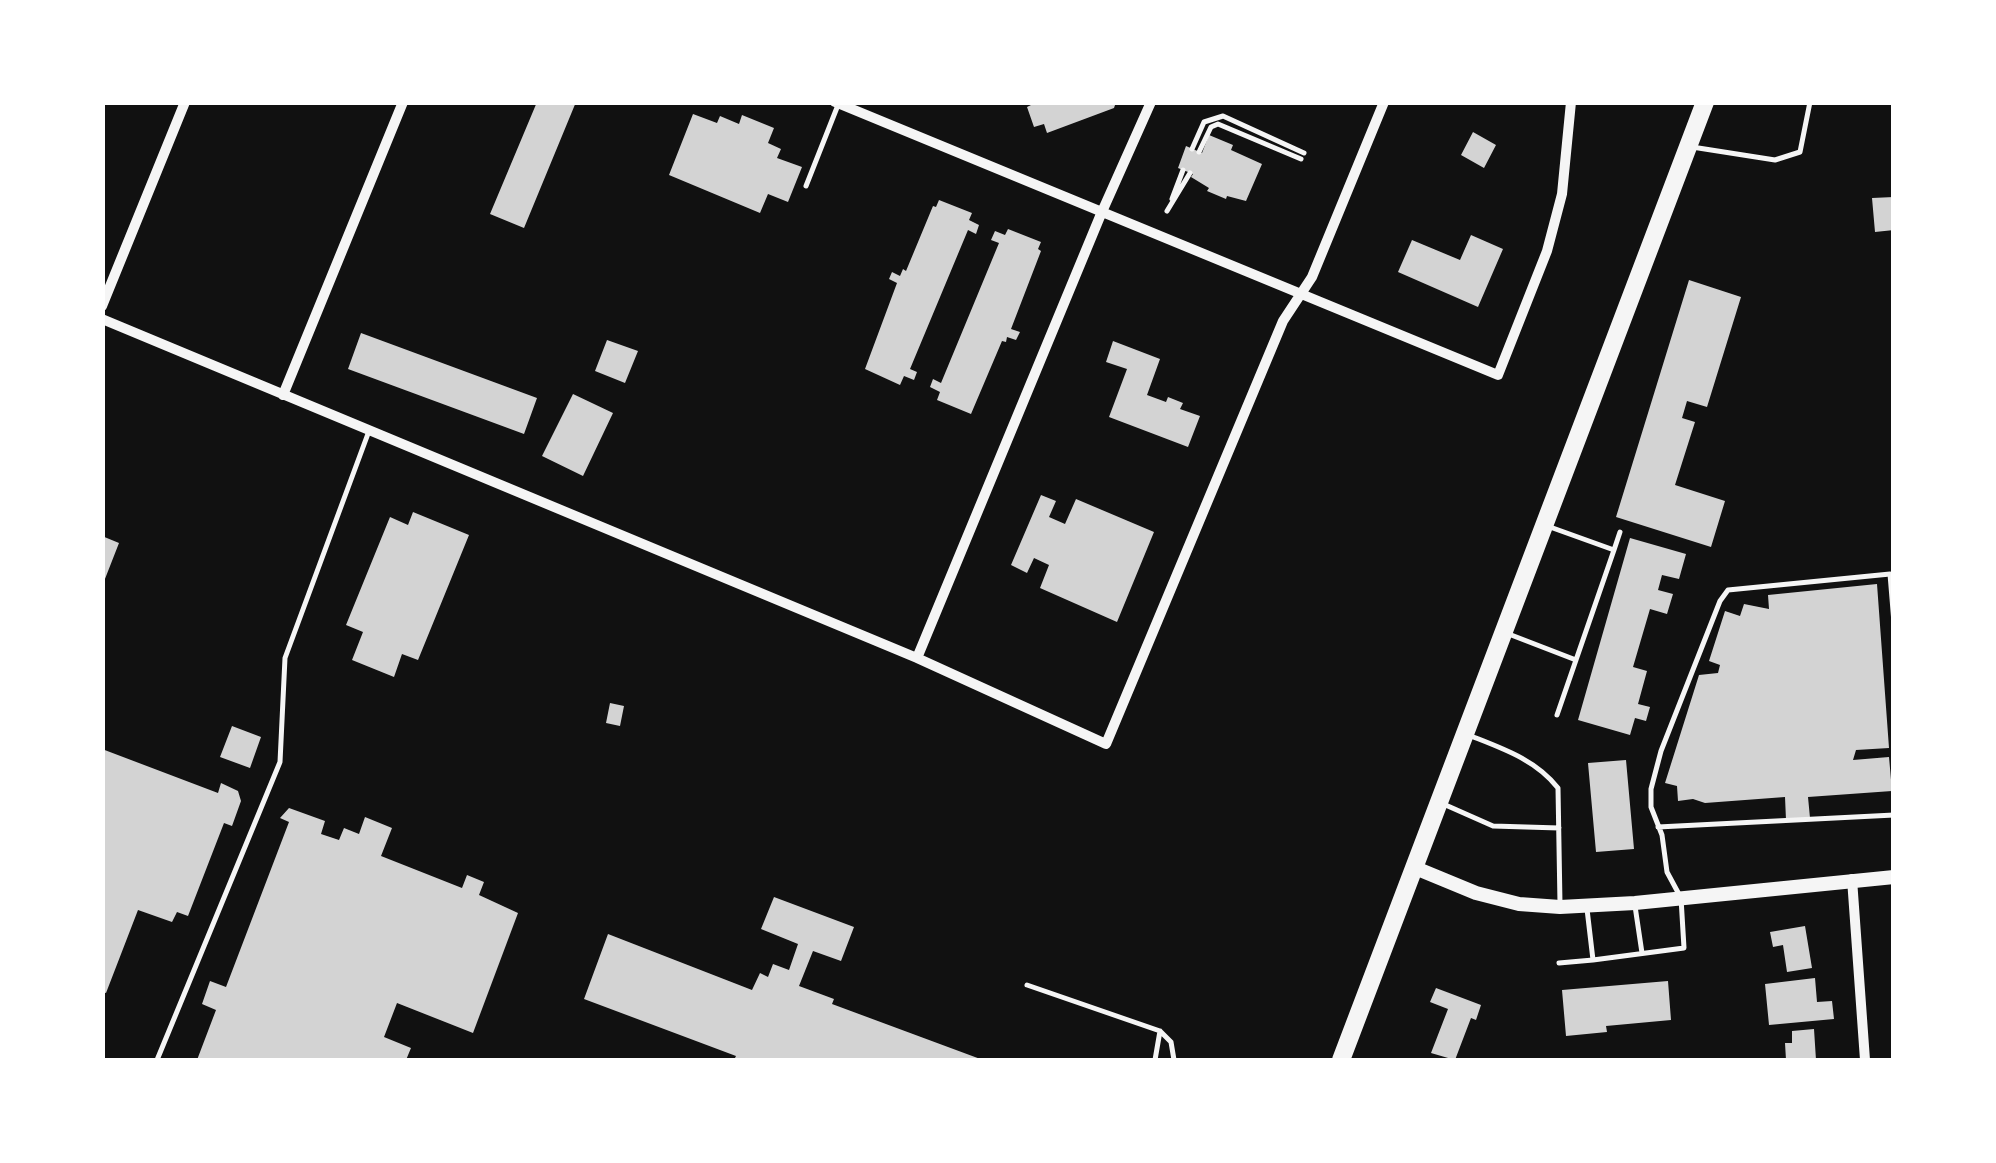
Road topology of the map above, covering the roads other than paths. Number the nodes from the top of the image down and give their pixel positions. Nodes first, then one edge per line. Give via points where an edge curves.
1 (186, 102) edge
2 (402, 102) edge
3 (1151, 102) edge
4 (1384, 102) edge
5 (1570, 102) edge
6 (1706, 102) edge
7 (1810, 102) edge
8 (836, 103) edge
9 (1690, 146) junction
10 (1196, 150) dead end
11 (1302, 156) dead end
12 (1187, 172) dead end
13 (806, 186) dead end
14 (1167, 211) dead end
15 (1101, 214) junction
16 (1301, 295) junction
17 (102, 306) edge
18 (102, 319) edge
19 (283, 395) junction
20 (368, 430) junction
21 (1544, 525) junction
22 (1620, 532) dead end
23 (1614, 550) junction
24 (1894, 624) edge
25 (1503, 632) junction
26 (916, 658) junction
27 (1576, 660) junction
28 (1558, 715) dead end
29 (1464, 734) junction
30 (1438, 802) junction
31 (1894, 815) edge
32 (1658, 827) junction
33 (1560, 828) junction
34 (1413, 867) junction
35 (1894, 876) edge
36 (1852, 879) junction
37 (1681, 898) junction
38 (1634, 903) junction
39 (1586, 906) junction
40 (1560, 907) junction
41 (1642, 953) junction
42 (1593, 960) junction
43 (1560, 964) dead end
44 (1027, 984) dead end
45 (1160, 1030) junction
46 (157, 1060) edge
47 (1154, 1060) edge
48 (1174, 1060) edge
49 (1340, 1060) edge
50 (1865, 1060) edge

1 - 17 street
2 - 19 street
3 - 15 street
4 - 16 street
5 - 16 street via 1562,194 1498,375
6 - 9 main road
7 - 9 lane via 1800,152 1775,160
8 - 13 lane
8 - 15 street
9 - 21 main road
10 - 11 lane via 1218,124
12 - 14 lane
15 - 16 street
15 - 26 street
16 - 26 street via 1283,321 1106,744
18 - 19 street
19 - 20 street
20 - 26 street
20 - 46 lane via 285,658 280,762
21 - 23 lane
21 - 25 main road
22 - 23 lane
23 - 27 lane
24 - 32 lane via 1890,574 1728,590 1661,751 1651,789
25 - 27 lane
25 - 29 main road
27 - 28 lane
29 - 30 main road
29 - 33 lane via 1547,774 1558,788
30 - 33 lane via 1493,826
30 - 34 main road
31 - 32 lane
32 - 37 lane via 1667,872
33 - 40 lane
34 - 40 street via 1476,893
34 - 49 main road
35 - 36 street
36 - 37 street
36 - 50 street
37 - 38 street
37 - 41 lane via 1684,948
38 - 39 street
38 - 41 lane
39 - 40 street
39 - 42 lane
41 - 42 lane
42 - 43 lane
44 - 45 lane
45 - 47 lane
45 - 48 lane

